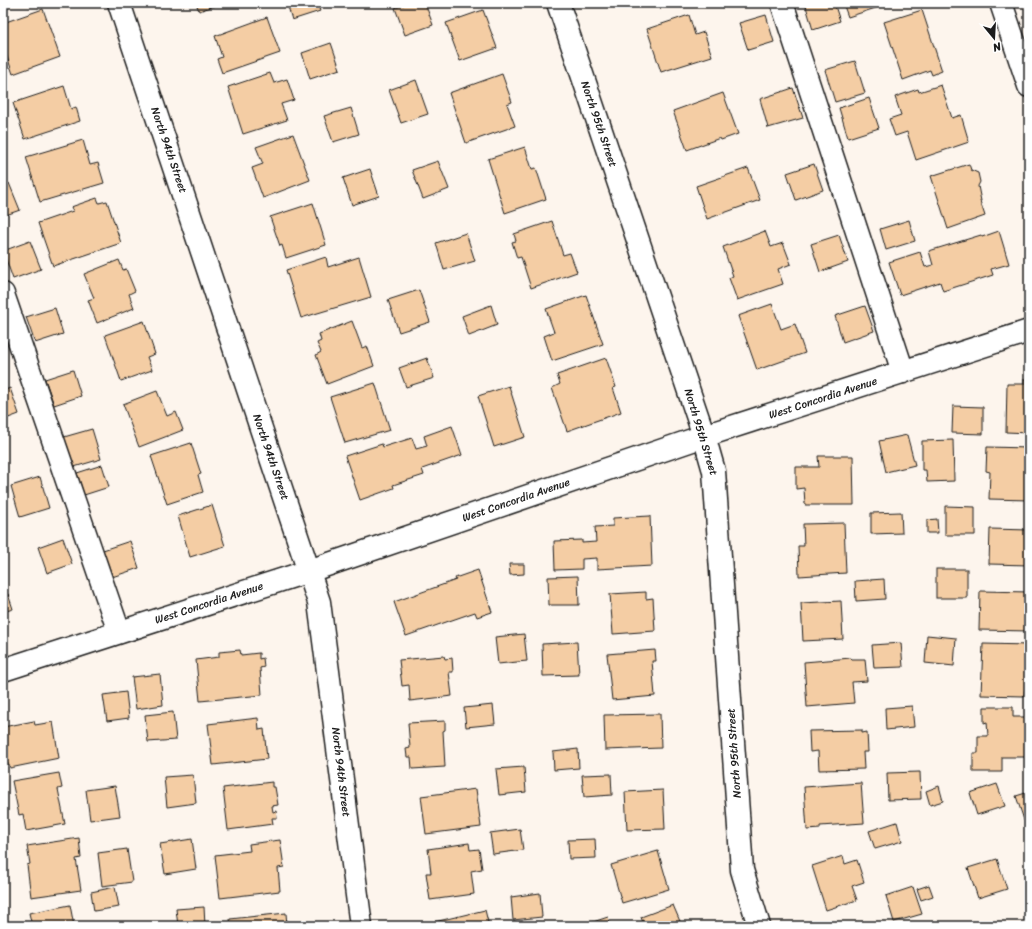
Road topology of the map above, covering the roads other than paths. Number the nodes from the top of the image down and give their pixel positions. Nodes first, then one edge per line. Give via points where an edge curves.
1 (120, 3) edge
2 (558, 3) edge
3 (782, 3) edge
4 (1001, 3) edge
5 (1029, 86) edge
6 (3, 294) edge
7 (1029, 331) edge
8 (903, 372) junction
9 (704, 436) junction
10 (310, 571) junction
11 (119, 632) junction
12 (3, 670) edge
13 (361, 926) edge
14 (759, 926) edge

1 - 10 street, North 94th Street
2 - 9 street, North 95th Street
3 - 8 street
4 - 5 street
6 - 11 street
7 - 8 street, West Concordia Avenue
8 - 9 street, West Concordia Avenue
9 - 10 street, West Concordia Avenue
9 - 14 street, North 95th Street via 714,471 742,870
10 - 11 street, West Concordia Avenue
10 - 13 street, North 94th Street via 319,602
11 - 12 street, West Concordia Avenue

